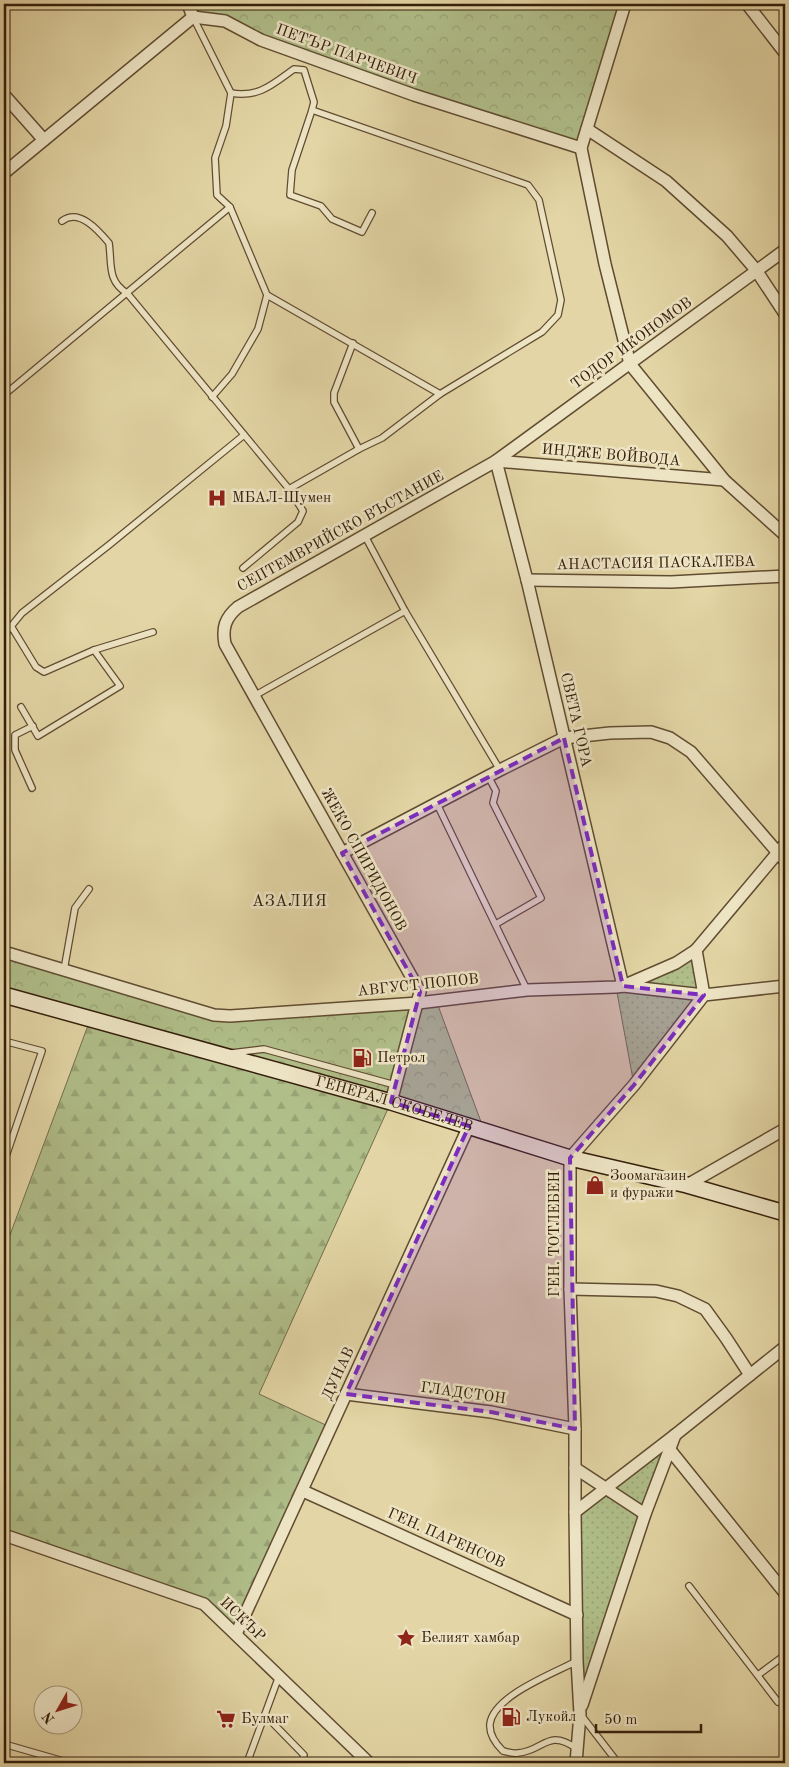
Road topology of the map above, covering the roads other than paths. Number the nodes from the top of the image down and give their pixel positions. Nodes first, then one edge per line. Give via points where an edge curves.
1 (188, 4) edge
2 (626, 4) edge
3 (747, 4) edge
4 (193, 17) junction
5 (785, 53) edge
6 (231, 93) junction
7 (4, 96) edge
8 (312, 110) junction
9 (587, 129) junction
10 (44, 140) junction
11 (581, 148) junction
12 (4, 173) edge
13 (230, 207) junction
14 (372, 213) dead end
15 (62, 221) dead end
16 (785, 250) edge
17 (756, 270) junction
18 (127, 294) junction
19 (267, 295) junction
20 (785, 314) edge
21 (354, 343) junction
22 (630, 364) junction
23 (440, 394) junction
24 (4, 395) edge
25 (212, 397) junction
26 (244, 435) junction
27 (359, 449) junction
28 (496, 462) junction
29 (724, 480) junction
30 (290, 489) junction
31 (364, 535) junction
32 (785, 535) edge
33 (243, 568) dead end
34 (785, 576) edge
35 (527, 580) junction
36 (405, 611) junction
37 (11, 626) junction
38 (153, 632) dead end
39 (4, 635) edge
40 (225, 644) joint
41 (94, 650) junction
42 (254, 696) junction
43 (21, 707) dead end
44 (32, 726) junction
45 (564, 738) junction
46 (500, 770) junction
47 (488, 776) junction
48 (32, 788) dead end
49 (437, 804) junction
50 (785, 844) edge
51 (342, 853) junction
52 (781, 857) edge
53 (89, 889) dead end
54 (496, 924) junction
55 (696, 950) junction
56 (4, 952) edge
57 (64, 970) junction
58 (623, 986) junction
59 (785, 986) edge
60 (527, 990) junction
61 (4, 995) edge
62 (704, 995) junction
63 (418, 1003) junction
64 (4, 1043) edge
65 (216, 1054) junction
66 (395, 1085) junction
67 (391, 1102) junction
68 (469, 1126) junction
69 (785, 1128) edge
70 (570, 1158) junction
71 (4, 1162) edge
72 (687, 1184) junction
73 (785, 1213) edge
74 (570, 1288) junction
75 (785, 1346) edge
76 (750, 1375) junction
77 (346, 1394) junction
78 (575, 1429) junction
79 (675, 1435) junction
80 (670, 1450) junction
81 (575, 1468) junction
82 (605, 1488) junction
83 (302, 1491) junction
84 (575, 1512) junction
85 (645, 1514) junction
86 (4, 1535) edge
87 (689, 1586) dead end
88 (785, 1592) edge
89 (577, 1615) junction
90 (236, 1634) junction
91 (785, 1655) edge
92 (577, 1661) junction
93 (758, 1675) junction
94 (279, 1676) junction
95 (778, 1702) dead end
96 (580, 1714) junction
97 (265, 1715) junction
98 (4, 1744) edge
99 (576, 1748) junction
100 (70, 1763) edge
101 (248, 1763) edge
102 (301, 1763) edge
103 (369, 1763) edge
104 (576, 1763) edge
105 (618, 1763) edge

1 - 4 street
2 - 9 street
3 - 5 street
4 - 6 lane
4 - 10 street
4 - 11 street, ПЕТЪР ПАРЧЕВИЧ via 225,21 261,40 414,95
6 - 8 lane via 243,95 267,89 294,69 304,70 314,102
6 - 13 lane via 226,126 215,158 217,195
7 - 10 street
8 - 14 lane via 292,170 290,196 321,206 332,219 362,232
8 - 23 lane via 528,185 539,200 560,300 558,315 542,332
9 - 11 street
9 - 17 street via 666,181 727,236
10 - 12 street
11 - 22 street
13 - 18 lane
13 - 19 lane
15 - 18 lane via 76,217 103,236 109,243 111,276
16 - 17 street, ТОДОР ИКОНОМОВ
17 - 20 street
17 - 22 street, ТОДОР ИКОНОМОВ
18 - 24 lane
18 - 25 lane
19 - 21 lane
19 - 25 lane via 258,329 232,374
21 - 23 lane
21 - 27 lane via 334,393 334,402
22 - 28 street, ТОДОР ИКОНОМОВ
22 - 29 street
23 - 27 lane via 382,438
25 - 26 lane
26 - 30 lane
26 - 37 lane via 22,613
27 - 30 lane
28 - 29 street, ИНДЖЕ ВОЙВОДА
28 - 31 street, СЕПТЕМВРИЙСКО ВЪСТАНИЕ
28 - 35 street, СВЕТА ГОРА
29 - 32 street
30 - 33 lane via 303,512 298,522
31 - 36 lane
31 - 40 street, СЕПТЕМВРИЙСКО ВЪСТАНИЕ via 238,607 224,622
34 - 35 street, АНАСТАСИЯ ПАСКАЛЕВА via 671,582
35 - 45 street, СВЕТА ГОРА
36 - 42 lane
36 - 46 lane
37 - 39 lane
37 - 41 lane via 36,667 44,672
38 - 41 lane
40 - 42 street, ЖЕКО СПИРИДОНОВ
41 - 44 lane via 120,686 38,736
42 - 51 street, ЖЕКО СПИРИДОНОВ
43 - 44 lane
44 - 48 lane via 15,735 15,750
45 - 46 street
45 - 52 street via 651,732 670,738 691,752
45 - 58 street, СВЕТА ГОРА
46 - 47 street
47 - 49 street
47 - 54 lane via 496,791 493,803 541,898
49 - 51 street
49 - 54 lane
50 - 52 street, АВГУСТ ПОПОВ
51 - 63 street, ЖЕКО СПИРИДОНОВ via 420,992
52 - 55 street, АВГУСТ ПОПОВ
53 - 57 lane via 76,908
54 - 60 lane
55 - 58 street, АВГУСТ ПОПОВ via 676,963
55 - 62 street
56 - 57 street, АВГУСТ ПОПОВ
57 - 63 street, АВГУСТ ПОПОВ via 214,1015
58 - 60 street, АВГУСТ ПОПОВ
58 - 62 street
59 - 62 street
60 - 63 street, АВГУСТ ПОПОВ
61 - 65 street, ГЕНЕРАЛ СКОБЕЛЕВ
62 - 70 street, ГЕН. ТОТЛЕБЕН via 634,1086
63 - 66 street, ЖЕКО СПИРИДОНОВ
64 - 71 lane via 42,1051
65 - 66 lane via 264,1049
65 - 67 street, ГЕНЕРАЛ СКОБЕЛЕВ
66 - 67 street, ЖЕКО СПИРИДОНОВ
67 - 68 street, ГЕНЕРАЛ СКОБЕЛЕВ
68 - 70 street, ГЕНЕРАЛ СКОБЕЛЕВ
68 - 77 street, ДУНАВ
69 - 72 street
70 - 72 street, ГЕНЕРАЛ СКОБЕЛЕВ
70 - 74 street, ГЕН. ТОТЛЕБЕН
72 - 73 street, ГЕНЕРАЛ СКОБЕЛЕВ
74 - 76 street via 656,1291 678,1296 705,1309
74 - 78 street, ГЕН. ТОТЛЕБЕН
75 - 76 street
76 - 79 street
77 - 78 street, ГЛАДСТОН via 491,1412
77 - 83 street, ДУНАВ
78 - 81 street, ГЕН. ТОТЛЕБЕН
79 - 80 street
79 - 82 street
80 - 85 street
80 - 88 street
81 - 82 street
81 - 84 street, ГЕН. ТОТЛЕБЕН
82 - 84 street
82 - 85 street
83 - 89 street, ГЕН. ПАРЕНСОВ
83 - 90 street, ДУНАВ
84 - 89 street, ГЕН. ТОТЛЕБЕН
85 - 96 street
86 - 90 street, ИСКЪР via 204,1604
87 - 93 lane
89 - 92 street, ГЕН. ТОТЛЕБЕН
90 - 94 street, ИСКЪР
91 - 93 lane
92 - 96 street, ГЕН. ТОТЛЕБЕН
92 - 99 lane via 512,1695 497,1707 490,1724 493,1740 503,1751 519,1753 547,1741 561,1740
93 - 95 lane
94 - 97 lane
94 - 103 street, ИСКЪР
96 - 99 street
96 - 105 lane
97 - 101 lane
97 - 102 lane via 304,1755
98 - 100 lane
99 - 104 street

